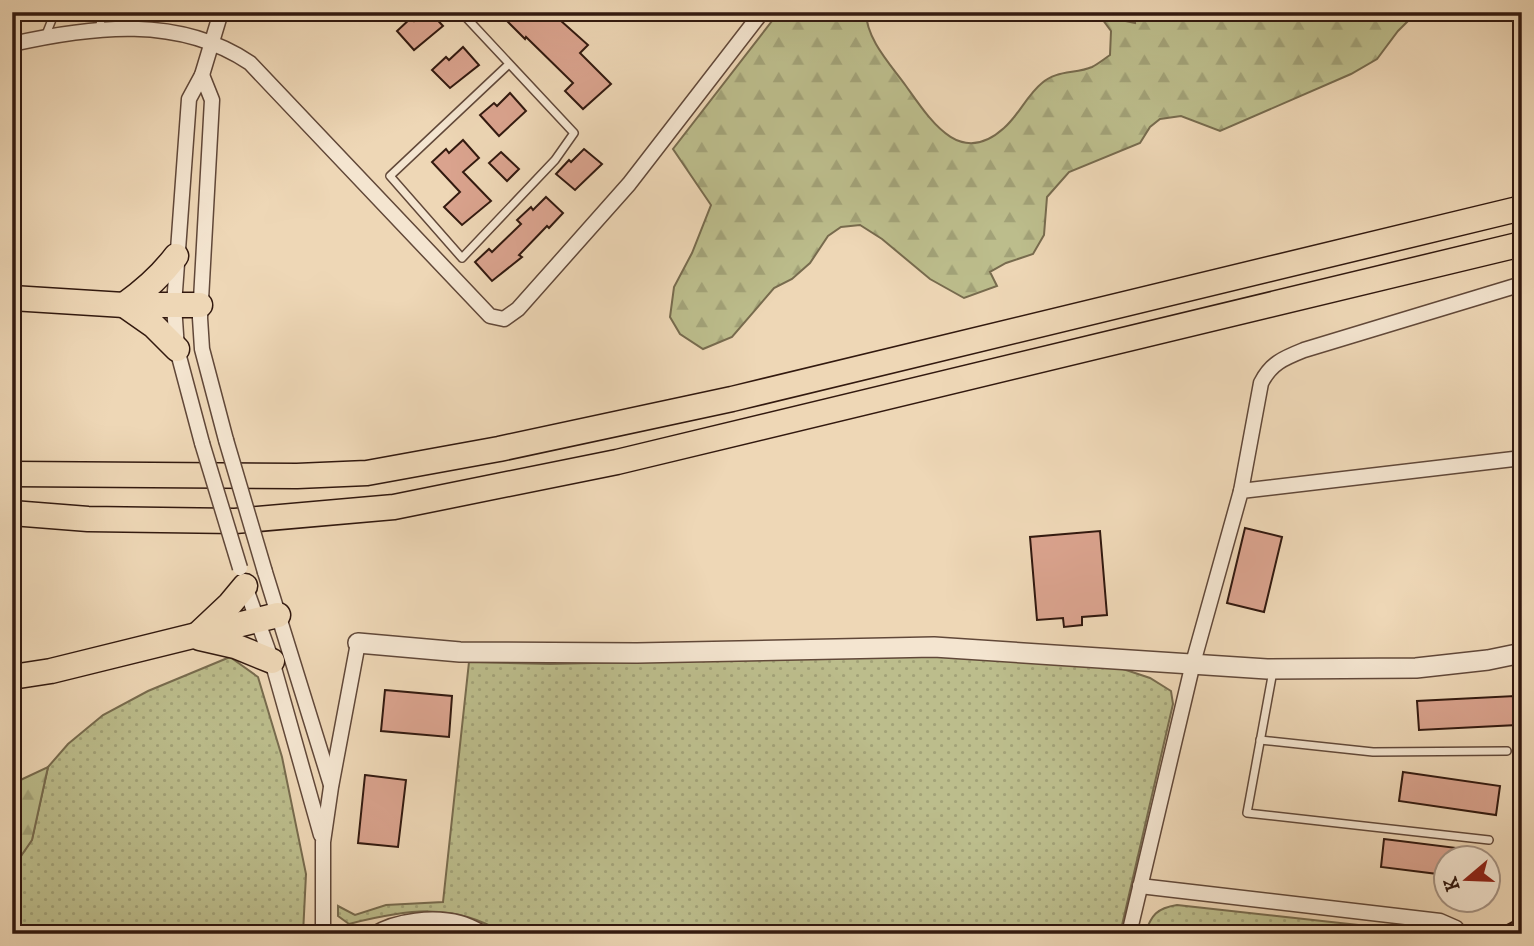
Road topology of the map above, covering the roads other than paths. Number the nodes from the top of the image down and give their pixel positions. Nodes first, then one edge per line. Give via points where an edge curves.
1 (55, 12) edge
2 (103, 12) edge
3 (221, 12) edge
4 (461, 12) edge
5 (762, 12) edge
6 (99, 29) junction
7 (45, 37) junction
8 (212, 42) junction
9 (12, 44) edge
10 (509, 64) junction
11 (202, 75) junction
12 (1522, 208) edge
13 (1522, 244) edge
14 (176, 256) junction
15 (1522, 284) edge
16 (12, 298) edge
17 (174, 304) junction
18 (200, 304) junction
19 (124, 305) junction
20 (177, 349) junction
21 (1522, 458) edge
22 (14, 474) edge
23 (1241, 491) junction
24 (12, 513) edge
25 (242, 577) junction
26 (267, 619) junction
27 (196, 637) junction
28 (358, 643) joint
29 (1522, 653) edge
30 (272, 661) junction
31 (1193, 663) junction
32 (1273, 669) junction
33 (12, 677) edge
34 (1260, 740) junction
35 (1507, 751) dead end
36 (331, 786) junction
37 (1489, 840) dead end
38 (323, 842) junction
39 (1140, 886) junction
40 (323, 934) edge
41 (374, 934) edge
42 (485, 934) edge
43 (1129, 934) edge
44 (1460, 934) edge

1 - 7 lane
2 - 6 lane
3 - 8 street
4 - 10 lane
5 - 8 street via 629,184 504,319 490,316 250,62
6 - 7 street
6 - 8 street via 155,28
7 - 9 street
8 - 11 street
10 - 10 lane via 574,133 555,160 462,258 390,176
11 - 14 street via 189,99
11 - 18 street via 212,100
12 - 22 highway via 745,396 367,473
13 - 24 highway via 617,463 394,507 235,522
14 - 17 street
14 - 19 highway via 163,274
15 - 23 street via 1278,361 1261,383
16 - 19 highway
17 - 18 highway
17 - 19 highway
17 - 20 street
18 - 26 street, bridge via 202,349 265,572
19 - 20 highway
20 - 25 street, bridge
21 - 23 street
23 - 31 street
25 - 26 street
25 - 27 highway via 230,604
26 - 27 highway
26 - 30 street
26 - 36 street
27 - 30 highway
27 - 33 highway
28 - 31 street via 487,652 934,647
28 - 36 street
29 - 32 street via 1416,668
30 - 38 street
31 - 32 street
31 - 39 street
32 - 34 lane
34 - 35 lane via 1373,752
34 - 37 lane via 1247,813
36 - 38 street
38 - 40 street
39 - 43 street
39 - 44 street via 1440,921
41 - 42 street via 420,920 459,923

